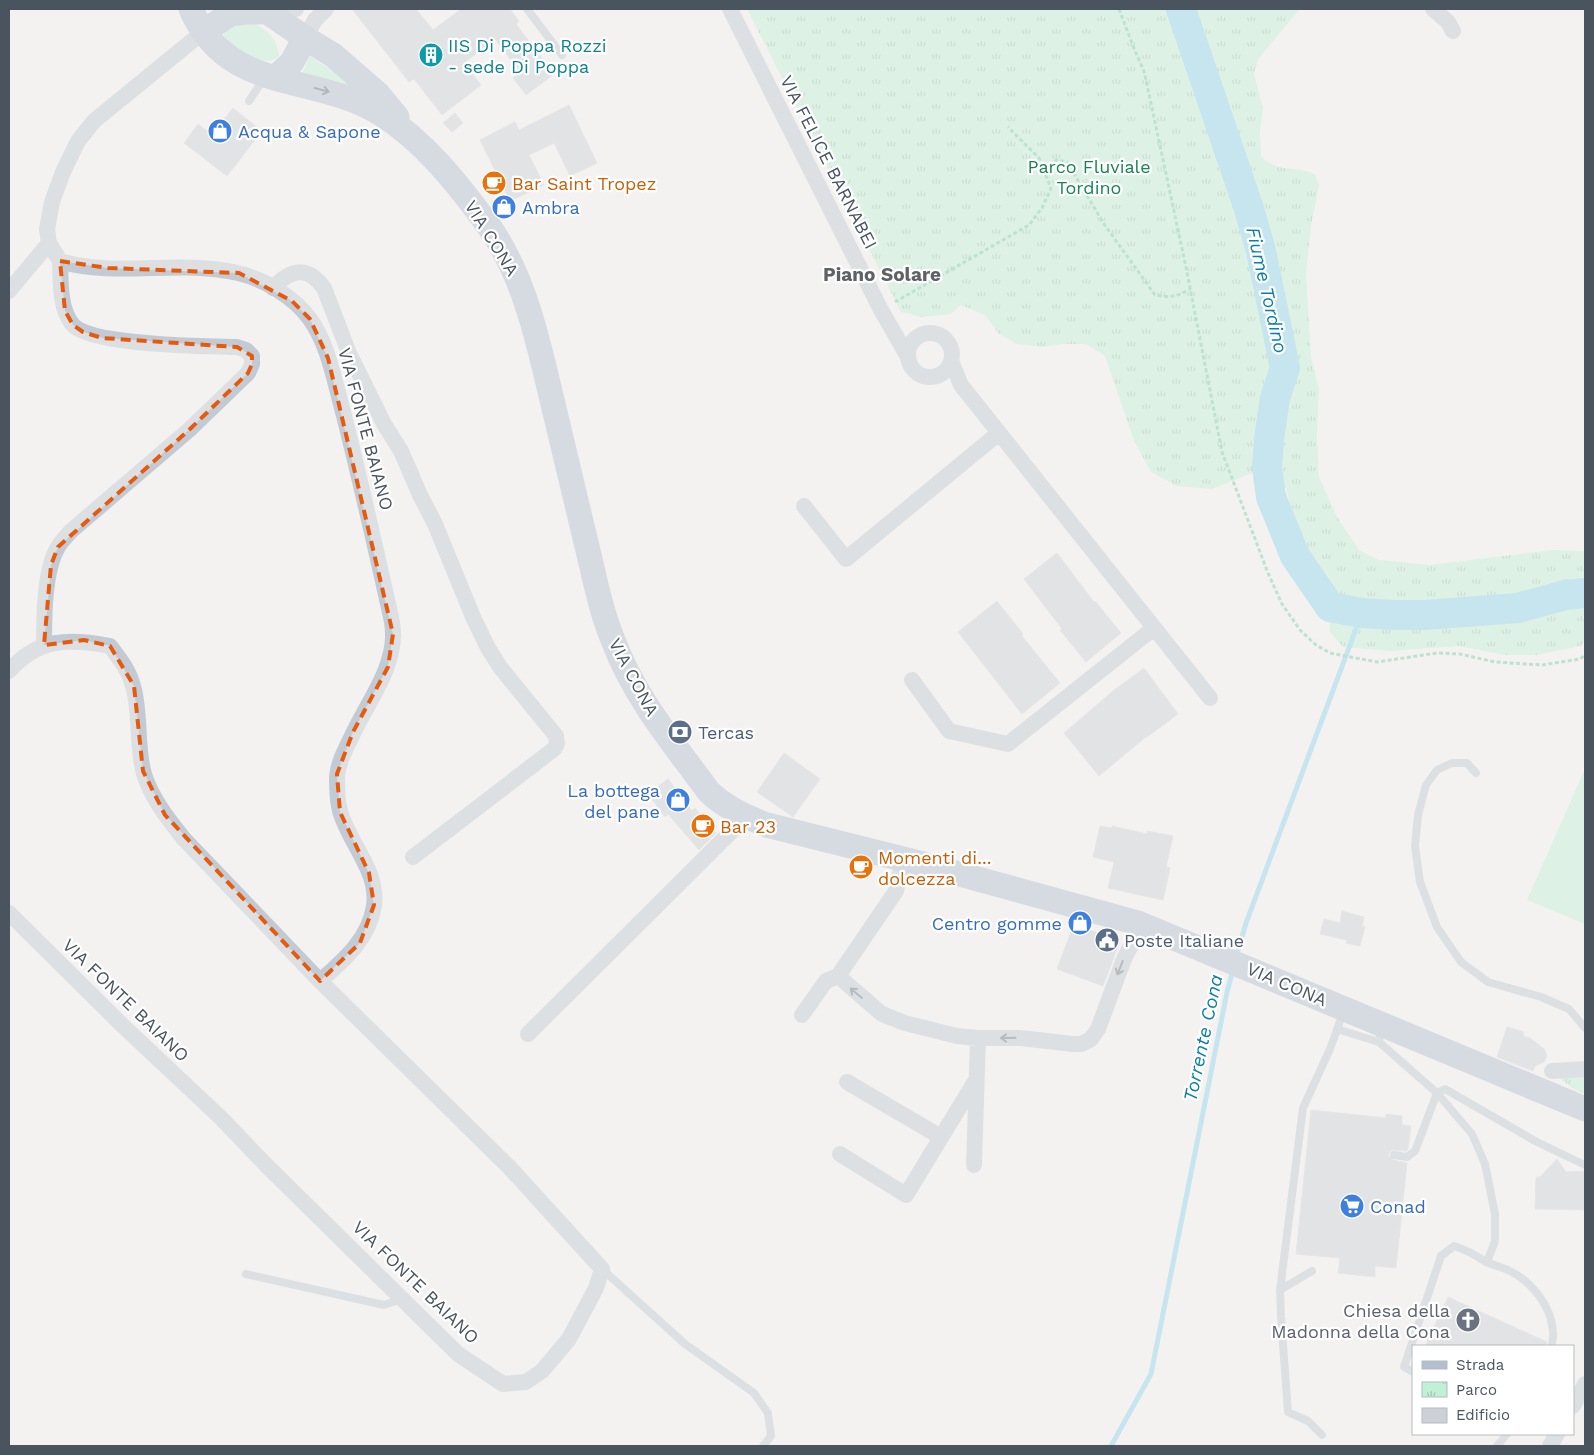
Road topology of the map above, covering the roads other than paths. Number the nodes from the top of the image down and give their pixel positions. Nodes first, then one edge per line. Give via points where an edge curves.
1 (191, 9) edge
2 (296, 9) edge
3 (326, 9) edge
4 (527, 9) edge
5 (730, 9) edge
6 (1433, 9) edge
7 (266, 10) edge
8 (1453, 31) dead end
9 (203, 32) junction
10 (306, 38) junction
11 (562, 55) dead end
12 (271, 77) junction
13 (249, 101) dead end
14 (413, 139) junction
15 (49, 243) junction
16 (60, 261) junction
17 (273, 288) junction
18 (9, 291) edge
19 (894, 332) junction
20 (919, 336) junction
21 (908, 357) junction
22 (952, 361) junction
23 (941, 374) junction
24 (961, 385) junction
25 (999, 433) junction
26 (804, 506) dead end
27 (1154, 628) junction
28 (44, 644) junction
29 (9, 671) edge
30 (912, 680) dead end
31 (1210, 698) dead end
32 (1476, 773) dead end
33 (746, 818) junction
34 (413, 857) dead end
35 (903, 859) junction
36 (9, 914) edge
37 (1144, 925) junction
38 (838, 976) junction
39 (320, 981) junction
40 (1335, 1013) junction
41 (802, 1014) dead end
42 (1585, 1028) edge
43 (1380, 1033) junction
44 (528, 1034) dead end
45 (978, 1038) junction
46 (1585, 1069) edge
47 (1552, 1071) dead end
48 (976, 1080) junction
49 (847, 1082) dead end
50 (1437, 1093) junction
51 (1585, 1109) edge
52 (941, 1137) junction
53 (840, 1154) dead end
54 (1394, 1155) dead end
55 (974, 1165) dead end
56 (1585, 1165) edge
57 (1487, 1262) junction
58 (602, 1269) junction
59 (1312, 1270) dead end
60 (246, 1274) dead end
61 (1280, 1290) junction
62 (403, 1299) junction
63 (1552, 1345) edge
64 (1412, 1371) edge
65 (1585, 1384) edge
66 (1574, 1404) edge
67 (1322, 1435) dead end
68 (1506, 1435) edge
69 (1556, 1435) edge
70 (763, 1446) edge
71 (1497, 1446) edge
72 (1550, 1446) edge

1 - 9 main road, VIA CONA
2 - 7 street
3 - 10 street via 315,20
4 - 11 lane
5 - 19 street, VIA FELICE BARNABEI
6 - 8 street
7 - 9 main road via 230,14
7 - 10 main road, VIA CONA
9 - 12 main road, VIA CONA via 248,70
9 - 15 street via 94,121 78,141 52,202 47,229
10 - 12 main road via 292,62
10 - 14 main road, VIA CONA via 333,55 366,83
12 - 13 lane
12 -> 14 main road, VIA CONA via 365,106 380,113
14 - 33 main road, VIA CONA via 462,190 490,228 517,278 543,362 602,608 618,653 658,723 709,792
15 - 16 street
15 - 18 street
16 - 17 street, VIA FONTE BAIANO via 108,268 215,269 238,273
16 - 28 street via 61,292 66,312 73,325 83,332 102,338 237,347 252,356 252,364 248,373 190,429 71,532 58,547 51,565
17 - 34 street via 283,278 300,272 318,279 324,288 349,353 401,451 488,648 556,736 554,749
17 - 39 street, VIA FONTE BAIANO via 292,300 310,319 328,358 368,514 393,634 388,667 342,756 338,774 340,812 369,873 374,887 374,905 369,926 360,943
19 - 20 street
19 - 21 street, VIA FELICE BARNABEI
20 - 21 street via 910,345
20 - 22 street via 931,333 944,337 951,348
21 - 23 street via 914,370 920,374 927,377
22 - 23 street
22 - 24 street
23 - 24 street
24 - 25 street
25 - 26 street via 846,560
25 - 27 street
27 - 30 street via 1008,744 949,731
27 - 31 street
28 - 29 street
28 - 39 street via 84,640 110,646 125,666 134,686 143,771 165,815
32 - 42 lane via 1466,763 1452,762 1437,770 1426,785 1418,815 1415,846 1420,882 1437,927 1461,962 1488,982 1569,1009
33 - 35 main road, VIA CONA
33 - 44 street
35 - 37 main road, VIA CONA
35 - 38 street via 896,892
36 - 62 street, VIA FONTE BAIANO
37 - 40 main road, VIA CONA
37 -> 45 street via 1124,958 1098,1029 1091,1039 1073,1044 1020,1038
38 - 41 street via 826,981
45 -> 38 street via 957,1036 890,1018
39 - 58 street via 510,1168
40 - 43 main road, VIA CONA
40 - 61 lane via 1303,1108
43 - 50 lane
43 - 51 main road, VIA CONA
45 - 48 street
46 - 47 street
48 - 52 street
48 - 55 street
49 - 52 street
50 - 54 lane via 1415,1151 1407,1157
50 - 56 lane via 1445,1088 1537,1142
50 - 57 lane via 1472,1134 1485,1164 1496,1214 1495,1241
52 - 53 street via 906,1194
57 - 63 lane via 1509,1270 1540,1296 1549,1312
57 - 64 lane via 1454,1246 1441,1256 1404,1367
58 - 62 street, VIA FONTE BAIANO via 596,1288 569,1340 542,1371 526,1382 503,1384 458,1354
58 - 70 lane via 685,1344 754,1393 768,1413 771,1436
59 - 61 lane
60 - 62 lane via 384,1305
61 - 67 lane via 1288,1412 1308,1421
65 - 66 street
68 - 71 lane
69 - 72 street

